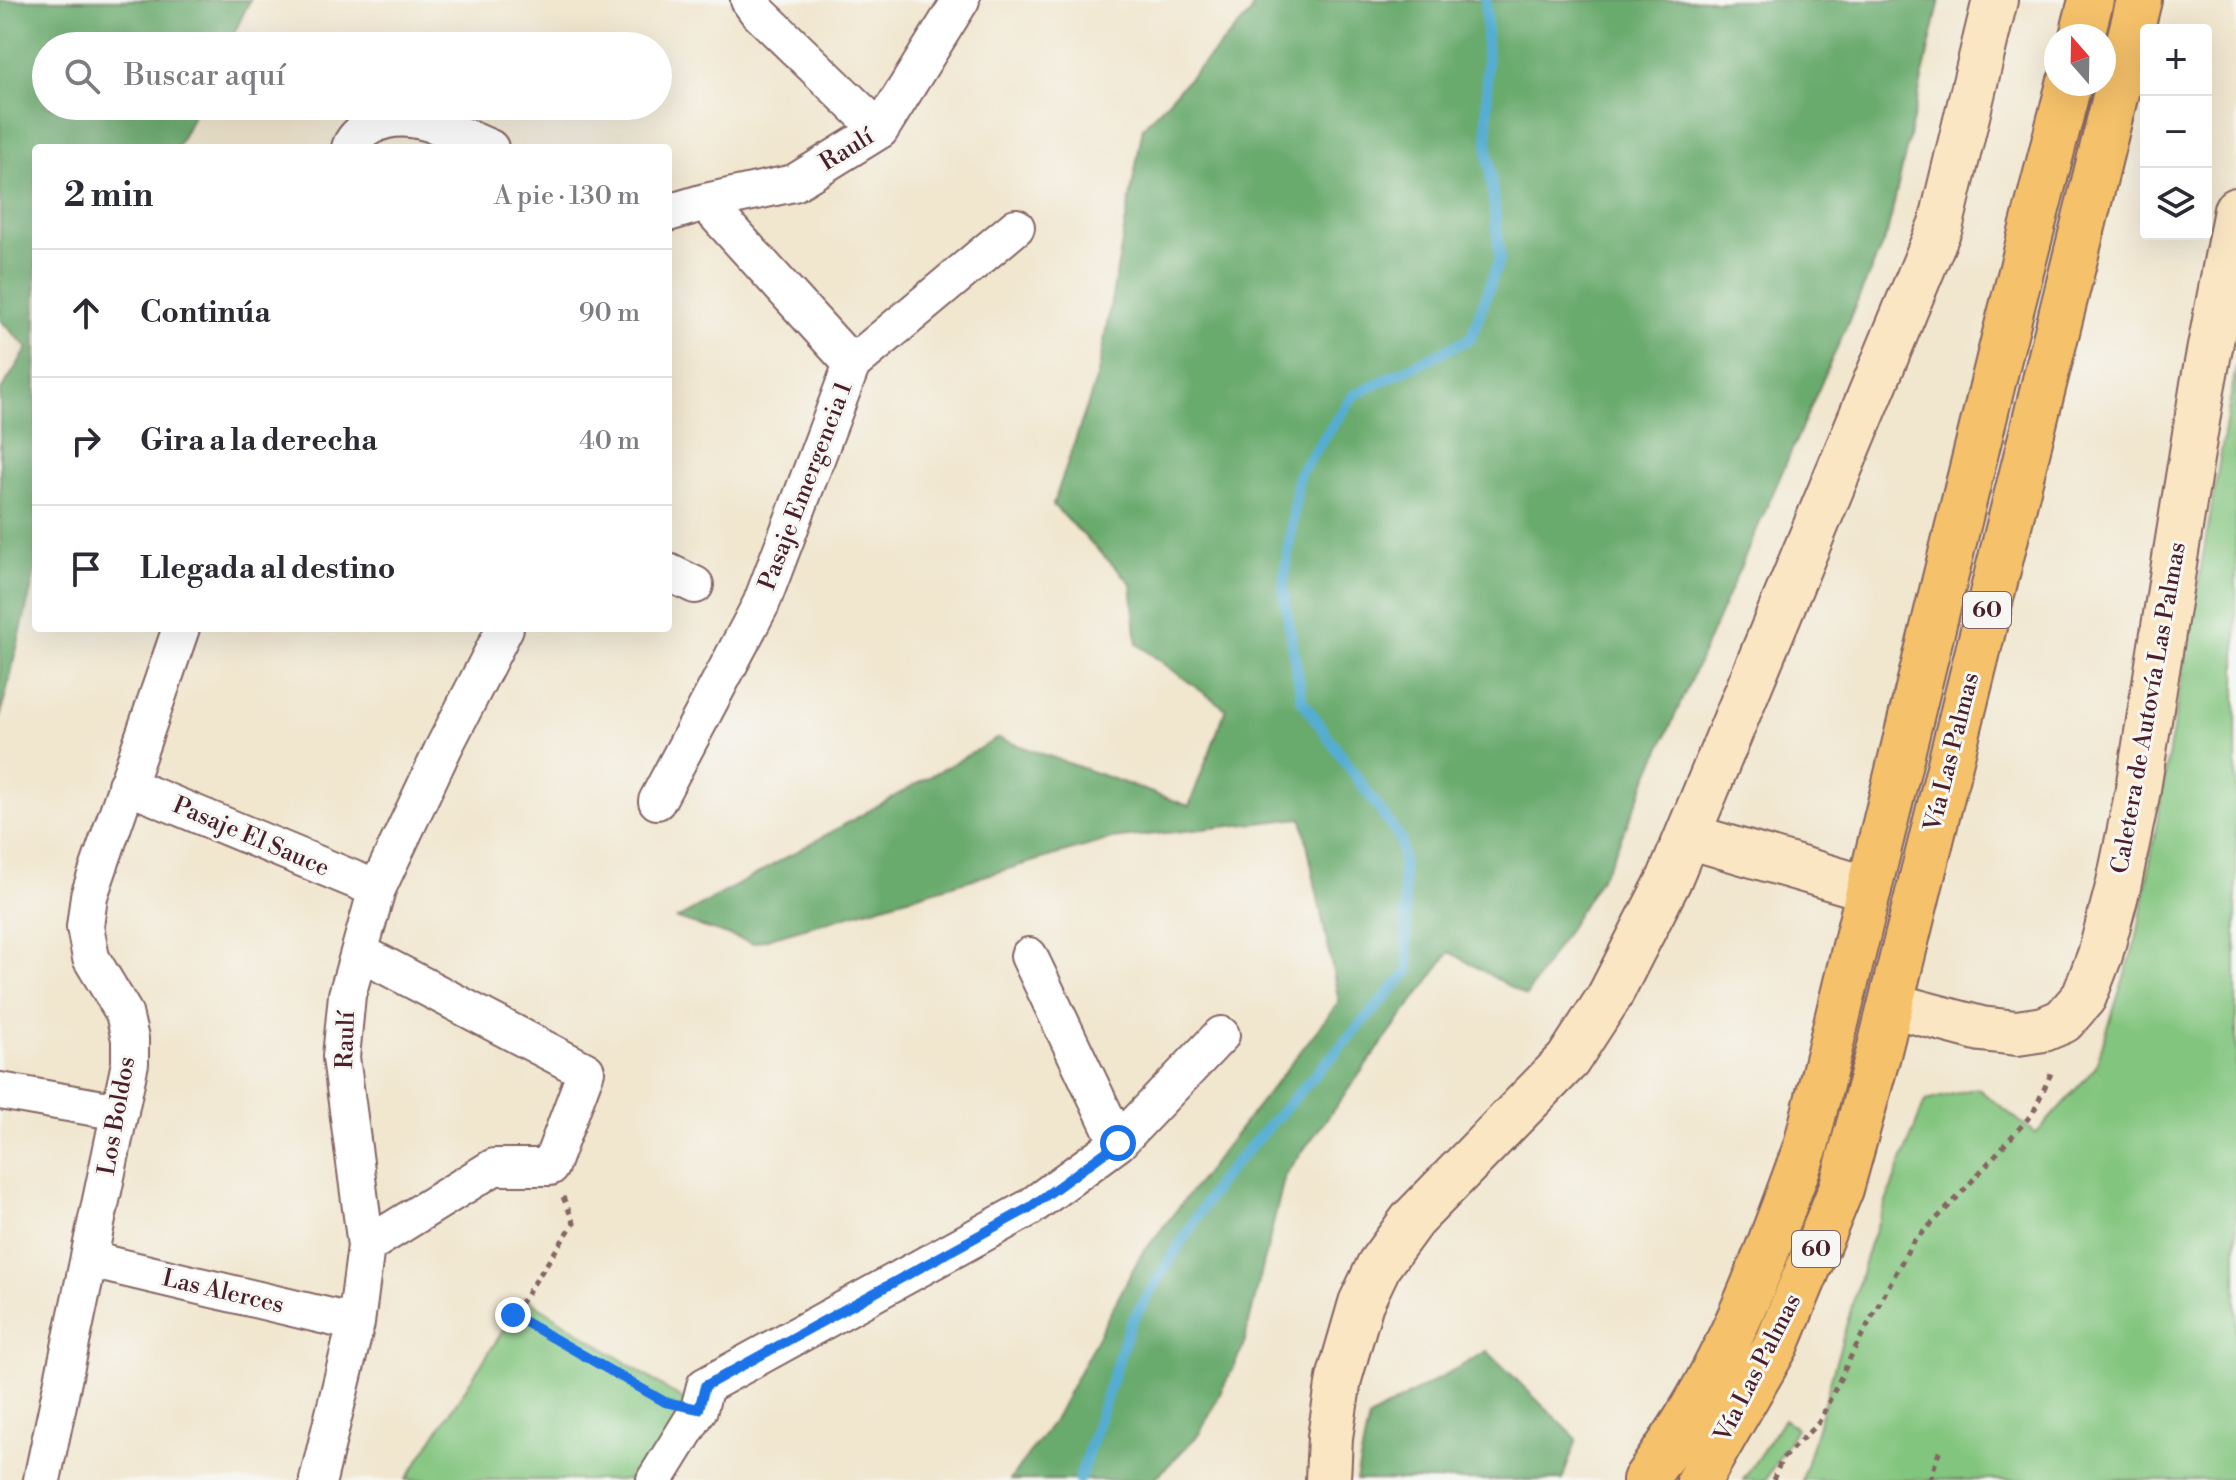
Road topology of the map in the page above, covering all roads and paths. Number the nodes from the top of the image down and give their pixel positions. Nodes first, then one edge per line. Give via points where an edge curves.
1 (749, 0) edge
2 (961, 0) edge
3 (1995, 0) edge
4 (2091, 0) edge
5 (2139, 0) edge
6 (2085, 24) edge
7 (2066, 96) edge
8 (386, 120) edge
9 (421, 120) edge
10 (880, 130) junction
11 (353, 144) edge
12 (480, 144) edge
13 (705, 202) junction
14 (2236, 210) edge
15 (672, 212) edge
16 (1016, 227) dead end
17 (852, 364) junction
18 (180, 632) edge
19 (503, 632) edge
20 (126, 785) junction
21 (657, 801) dead end
22 (1688, 836) junction
23 (377, 889) junction
24 (1869, 889) junction
25 (359, 952) junction
26 (1029, 956) dead end
27 (1891, 1005) junction
28 (2063, 1021) junction
29 (1221, 1035) dead end
30 (0, 1091) edge
31 (120, 1112) junction
32 (1118, 1143) junction
33 (550, 1167) junction
34 (366, 1246) junction
35 (90, 1260) junction
36 (356, 1323) junction
37 (699, 1409) junction
38 (1940, 1449) dead end
39 (42, 1480) edge
40 (318, 1480) edge
41 (655, 1480) edge
42 (1328, 1480) edge
43 (1645, 1480) edge
44 (1699, 1480) edge
45 (1773, 1480) edge
46 (1930, 1480) edge

1 - 10 street
2 - 10 street, Raulí
3 - 22 street via 1941,224
4 - 6 highway
5 - 27 highway, Vía Las Palmas / 60
7 - 24 highway, Vía Las Palmas / 60
8 - 11 street via 364,130
9 - 12 street
10 - 13 street, Raulí via 794,183
13 - 15 street, Raulí
13 - 17 street, Pasaje Emergencia 1
14 - 28 street, Caletera de Autovía Las Palmas via 2118,887 2084,997
16 - 17 street
17 - 21 street, Pasaje Emergencia 1 via 761,604
18 - 20 street, Los Boldos
19 - 23 street, Raulí
20 - 23 street, Pasaje El Sauce
20 - 31 street, Los Boldos via 89,896 85,927 91,958 124,1013 130,1039
22 - 24 street
22 - 42 street via 1609,997 1568,1060 1412,1220 1379,1265 1361,1303 1339,1379
23 - 25 street, Raulí
24 - 43 highway, Vía Las Palmas / 60 via 1806,1146 1765,1258 1687,1418
25 - 33 street via 586,1071
25 - 34 street, Raulí via 347,995 341,1057
26 - 32 street
27 - 28 street via 2017,1033
27 - 44 highway, Vía Las Palmas / 60 via 1841,1189 1777,1344
28 - 45 path via 2052,1075 2033,1113 1912,1243 1819,1422 1782,1459
29 - 32 street
30 - 31 street
31 - 35 street, Los Boldos
32 - 37 street via 1029,1208 705,1386
33 - 34 street via 494,1167
33 - 37 path via 574,1223 513,1315 665,1402
34 - 36 street, Raulí
35 - 36 street, Las Alerces
35 - 39 street, Los Boldos
36 - 40 street, Raulí
37 - 41 street
38 - 46 path

